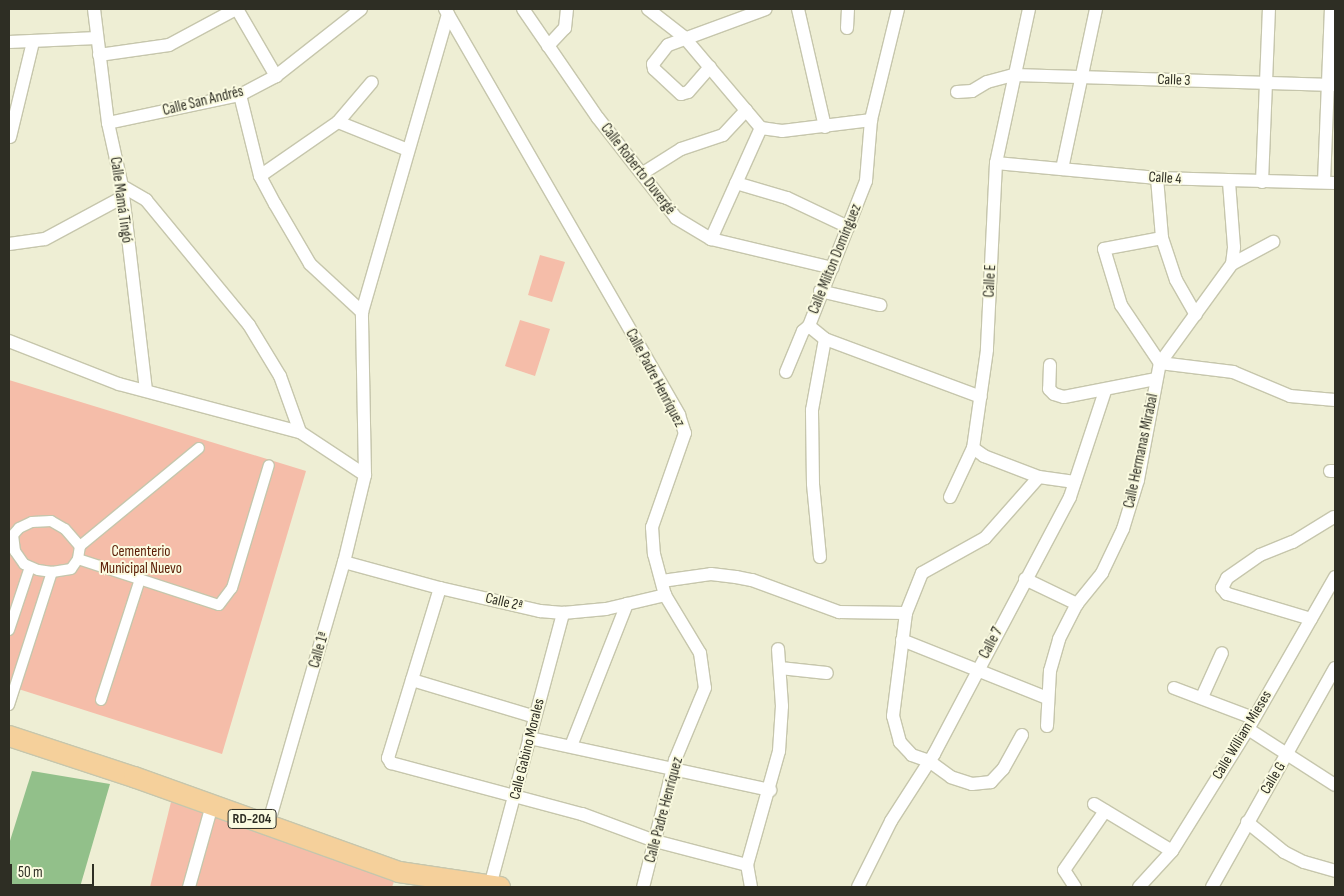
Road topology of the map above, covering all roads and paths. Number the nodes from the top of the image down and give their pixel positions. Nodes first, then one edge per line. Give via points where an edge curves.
1 (94, 9) edge
2 (237, 9) edge
3 (361, 9) edge
4 (523, 9) edge
5 (568, 9) edge
6 (648, 9) edge
7 (766, 9) edge
8 (798, 9) edge
9 (848, 9) edge
10 (898, 9) edge
11 (1029, 9) edge
12 (1096, 9) edge
13 (1269, 9) edge
14 (1332, 9) edge
15 (446, 11) edge
16 (847, 28) dead end
17 (97, 38) junction
18 (684, 38) junction
19 (9, 42) edge
20 (33, 42) junction
21 (548, 46) junction
22 (99, 54) junction
23 (710, 68) junction
24 (1014, 75) junction
25 (276, 76) junction
26 (1081, 78) junction
27 (372, 82) dead end
28 (1266, 83) junction
29 (1332, 85) edge
30 (957, 92) dead end
31 (240, 95) junction
32 (746, 110) junction
33 (871, 120) junction
34 (338, 122) junction
35 (108, 123) junction
36 (825, 127) junction
37 (761, 128) junction
38 (10, 137) dead end
39 (408, 150) junction
40 (996, 163) junction
41 (1062, 170) junction
42 (643, 173) junction
43 (260, 176) junction
44 (1156, 178) junction
45 (1230, 182) junction
46 (1262, 182) junction
47 (736, 183) junction
48 (1330, 183) edge
49 (121, 192) junction
50 (848, 227) junction
51 (1162, 238) junction
52 (711, 239) junction
53 (1273, 242) dead end
54 (9, 244) edge
55 (1232, 264) junction
56 (833, 268) junction
57 (820, 291) junction
58 (880, 305) dead end
59 (362, 312) junction
60 (1196, 315) junction
61 (809, 326) junction
62 (825, 338) junction
63 (9, 341) edge
64 (1160, 363) junction
65 (1050, 365) dead end
66 (786, 372) dead end
67 (1156, 379) junction
68 (146, 391) junction
69 (1105, 391) junction
70 (981, 397) junction
71 (1335, 400) edge
72 (300, 432) junction
73 (199, 448) dead end
74 (974, 448) junction
75 (269, 465) dead end
76 (365, 475) junction
77 (1039, 477) junction
78 (1075, 482) junction
79 (950, 498) dead end
80 (1334, 517) dead end
81 (11, 534) edge
82 (80, 546) junction
83 (820, 557) dead end
84 (78, 559) junction
85 (344, 562) junction
86 (30, 566) junction
87 (52, 572) junction
88 (1335, 577) edge
89 (140, 579) junction
90 (1025, 579) junction
91 (662, 581) junction
92 (440, 588) junction
93 (665, 596) junction
94 (627, 604) junction
95 (1077, 604) junction
96 (563, 613) junction
97 (906, 613) junction
98 (1311, 619) junction
99 (9, 630) edge
100 (902, 640) junction
101 (778, 649) dead end
102 (1222, 654) dead end
103 (780, 668) junction
104 (1334, 668) edge
105 (978, 669) junction
106 (827, 673) dead end
107 (412, 680) junction
108 (1174, 688) dead end
109 (1202, 697) junction
110 (1047, 698) junction
111 (101, 700) dead end
112 (9, 705) edge
113 (535, 717) junction
114 (1250, 724) junction
115 (1047, 726) dead end
116 (1022, 735) dead end
117 (9, 736) edge
118 (529, 738) junction
119 (571, 746) junction
120 (1286, 756) junction
121 (929, 761) junction
122 (673, 769) junction
123 (1335, 785) edge
124 (770, 790) junction
125 (515, 798) junction
126 (212, 804) junction
127 (1247, 822) junction
128 (268, 825) junction
129 (655, 841) junction
130 (1172, 851) junction
131 (748, 865) junction
132 (1335, 871) edge
133 (443, 883) edge
134 (495, 886) edge
135 (189, 887) edge
136 (643, 887) edge
137 (751, 887) edge
138 (858, 887) edge
139 (1076, 887) edge
140 (1140, 887) edge
141 (1212, 887) edge

1 - 17 street, Calle Mamá Tingó
2 - 22 street via 169,46
2 - 25 street
3 - 25 street, Calle San Andrés
4 - 21 street, Calle Roberto Duvergé
5 - 21 street via 565,28
6 - 18 street
7 - 18 street
8 - 36 street
9 - 16 street
10 - 33 street, Calle Milton Domínguez
11 - 24 street, Calle E
12 - 26 street
13 - 28 street
14 - 29 street
15 - 39 street, Calle 1ª
15 - 91 street, Calle Padre Henríquez via 678,415 685,433 652,526 654,554
17 - 20 street
17 - 22 street, Calle Mamá Tingó
18 - 23 street
18 - 23 street via 668,45 656,60 654,69 681,94 685,94
19 - 20 street
20 - 38 street
21 - 42 street, Calle Roberto Duvergé via 598,118
22 - 35 street, Calle Mamá Tingó
23 - 32 street
24 - 26 street, Calle 3
24 - 30 street, Calle 3 via 987,82 972,91
24 - 40 street, Calle E
25 - 31 street, Calle San Andrés
26 - 28 street, Calle 3
26 - 41 street
27 - 34 street
28 - 29 street, Calle 3
28 - 46 street
29 - 48 street
31 - 35 street, Calle San Andrés
31 - 43 street
32 - 37 street
32 - 42 street via 723,135 681,149
33 - 36 street
33 - 50 street, Calle Milton Domínguez via 866,180
34 - 39 street
34 - 43 street
35 - 49 street, Calle Mamá Tingó
36 - 37 street via 782,131
37 - 47 street
39 - 59 street, Calle 1ª
40 - 41 street, Calle 4
40 - 70 street, Calle E
41 - 44 street, Calle 4
42 - 52 street, Calle Roberto Duvergé via 676,218
43 - 59 street via 310,264
44 - 45 street, Calle 4
44 - 51 street
45 - 46 street, Calle 4
45 - 55 street via 1234,234
46 - 48 street, Calle 4
47 - 50 street via 787,198
47 - 52 street
49 - 54 street via 45,239
49 - 68 street, Calle Mamá Tingó
49 - 72 street via 146,200 249,325 280,376
50 - 56 street, Calle Milton Domínguez
51 - 60 street via 1176,280
51 - 64 street via 1104,249 1121,305
52 - 56 street, Calle Roberto Duvergé
53 - 55 street
55 - 60 street, Calle Hermanas Mirabal
56 - 57 street, Calle Milton Domínguez
57 - 58 street
57 - 61 street, Calle Milton Domínguez
59 - 76 street, Calle 1ª
60 - 64 street, Calle Hermanas Mirabal
61 - 62 street, Calle Milton Domínguez
61 - 66 street via 803,331
62 - 70 street, Calle Milton Domínguez
62 - 83 street via 812,410 813,484
63 - 68 street via 119,384
64 - 67 street, Calle Hermanas Mirabal
64 - 71 street via 1233,372 1290,396
65 - 69 street via 1049,389 1054,394 1064,397
67 - 69 street
67 - 95 street, Calle Hermanas Mirabal via 1138,480 1123,529 1102,573
68 - 72 street
69 - 78 street, Calle 7
70 - 74 street, Calle E
72 - 76 street
73 - 82 street
74 - 77 street via 984,456
74 - 79 street, Calle E
75 - 89 street via 232,588 219,605
76 - 85 street, Calle 1ª
77 - 78 street
77 - 97 street via 985,538 922,573
78 - 90 street, Calle 7
80 - 98 street via 1302,538 1260,555 1227,578 1222,588 1227,594
81 - 82 street via 32,522 51,522 65,529
81 - 86 street via 15,551
82 - 84 street
84 - 87 street via 71,568
84 - 89 street
85 - 92 street, Calle 2ª
85 - 128 street, Calle 1ª
86 - 87 street
86 - 99 street
87 - 112 street
88 - 98 street, Calle William Mieses
89 - 111 street
90 - 95 street
90 - 105 street, Calle 7
91 - 93 street, Calle Padre Henríquez
91 - 97 street via 711,574 736,577 839,612
92 - 96 street, Calle 2ª
92 - 107 street
93 - 94 street, Calle 2ª
93 - 122 street, Calle Padre Henríquez via 700,652 705,672 702,701
94 - 96 street, Calle 2ª
94 - 119 street
95 - 110 street, Calle Hermanas Mirabal via 1059,639
96 - 113 street, Calle Gabino Morales
97 - 100 street
98 - 114 street, Calle William Mieses
100 - 105 street
100 - 121 street via 893,716 900,742 912,755
101 - 103 street
102 - 109 street
103 - 106 street
103 - 124 street via 779,751
104 - 120 street, Calle G
105 - 110 street
105 - 121 street, Calle 7
107 - 113 street
107 - 125 street via 389,761
108 - 109 street
109 - 114 street
110 - 115 street, Calle Hermanas Mirabal
113 - 118 street, Calle Gabino Morales
114 - 120 street
114 - 130 street, Calle William Mieses
116 - 121 street via 1003,770 991,782 972,784 951,777
117 - 126 main road, RD-204
118 - 119 street
118 - 125 street, Calle Gabino Morales
119 - 122 street
120 - 123 street
120 - 127 street, Calle G
121 - 138 street, Calle 7 via 891,821
122 - 124 street
122 - 129 street, Calle Padre Henríquez
124 - 131 street
125 - 129 street via 582,814
125 - 134 street, Calle Gabino Morales
126 - 128 main road, RD-204
126 - 135 street
127 - 132 street via 1284,852
127 - 141 street, Calle G
128 - 133 main road, RD-204 via 399,872
129 - 131 street
129 - 136 street, Calle Padre Henríquez
130 - 139 street via 1100,807 1064,870
130 - 140 street, Calle William Mieses
131 - 137 street
133 - 134 main road, RD-204

